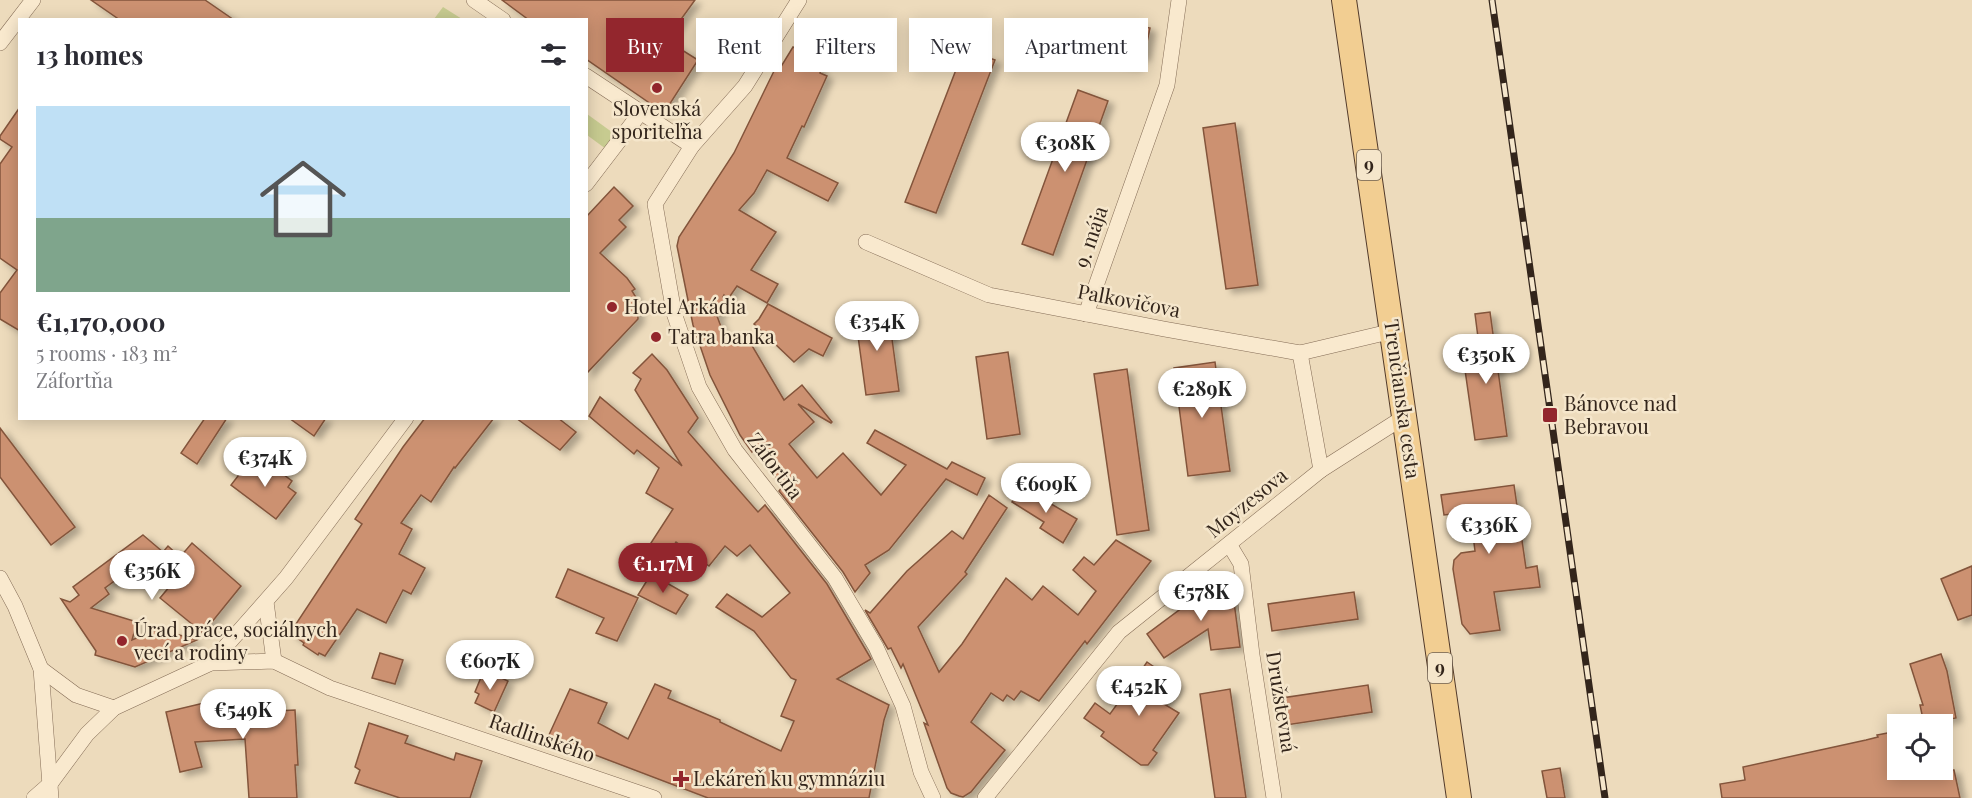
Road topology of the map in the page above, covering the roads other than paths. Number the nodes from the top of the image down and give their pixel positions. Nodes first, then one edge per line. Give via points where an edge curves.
1 (33, 0) edge
2 (474, 0) edge
3 (799, 0) edge
4 (1179, 0) edge
5 (1344, 0) edge
6 (19, 18) edge
7 (500, 18) edge
8 (18, 20) edge
9 (0, 43) edge
10 (588, 77) edge
11 (641, 112) junction
12 (693, 146) junction
13 (588, 181) edge
14 (866, 242) dead end
15 (1086, 314) junction
16 (1393, 331) junction
17 (1300, 353) junction
18 (1404, 417) junction
19 (404, 420) edge
20 (1321, 470) junction
21 (1229, 544) junction
22 (0, 578) edge
23 (266, 602) junction
24 (274, 661) junction
25 (211, 663) junction
26 (41, 669) junction
27 (114, 708) junction
28 (51, 791) edge
29 (34, 798) edge
30 (654, 798) edge
31 (933, 798) edge
32 (985, 798) edge
33 (1274, 798) edge
34 (1459, 798) edge

1 - 6 street
2 - 7 street
3 - 12 street, Záfortňa via 745,86
4 - 15 street, 9. mája via 1167,85
5 - 16 main road, Trenčianska cesta / 9
8 - 9 street
10 - 11 street
11 - 12 street
11 - 13 street
12 - 31 street, Záfortňa via 655,204 675,313 699,387 735,450 835,578 876,647 903,706 921,772
14 - 15 street, Palkovičova via 989,294
15 - 17 street, Palkovičova
16 - 17 street, Palkovičova
16 - 18 main road, Trenčianska cesta / 9
17 - 20 street
18 - 20 street, Moyzesova
18 - 34 main road, Trenčianska cesta / 9
19 - 23 street
20 - 21 street, Moyzesova
21 - 32 street, Moyzesova via 1119,632
21 - 33 street, Družstevná via 1241,564
22 - 26 street
23 - 24 street
23 - 25 street
24 - 25 street, Radlinského
24 - 30 street, Radlinského via 330,688
25 - 27 street, Radlinského
26 - 27 street via 76,695
26 - 28 street
27 - 28 street, Radlinského via 87,734
28 - 29 street, Radlinského

